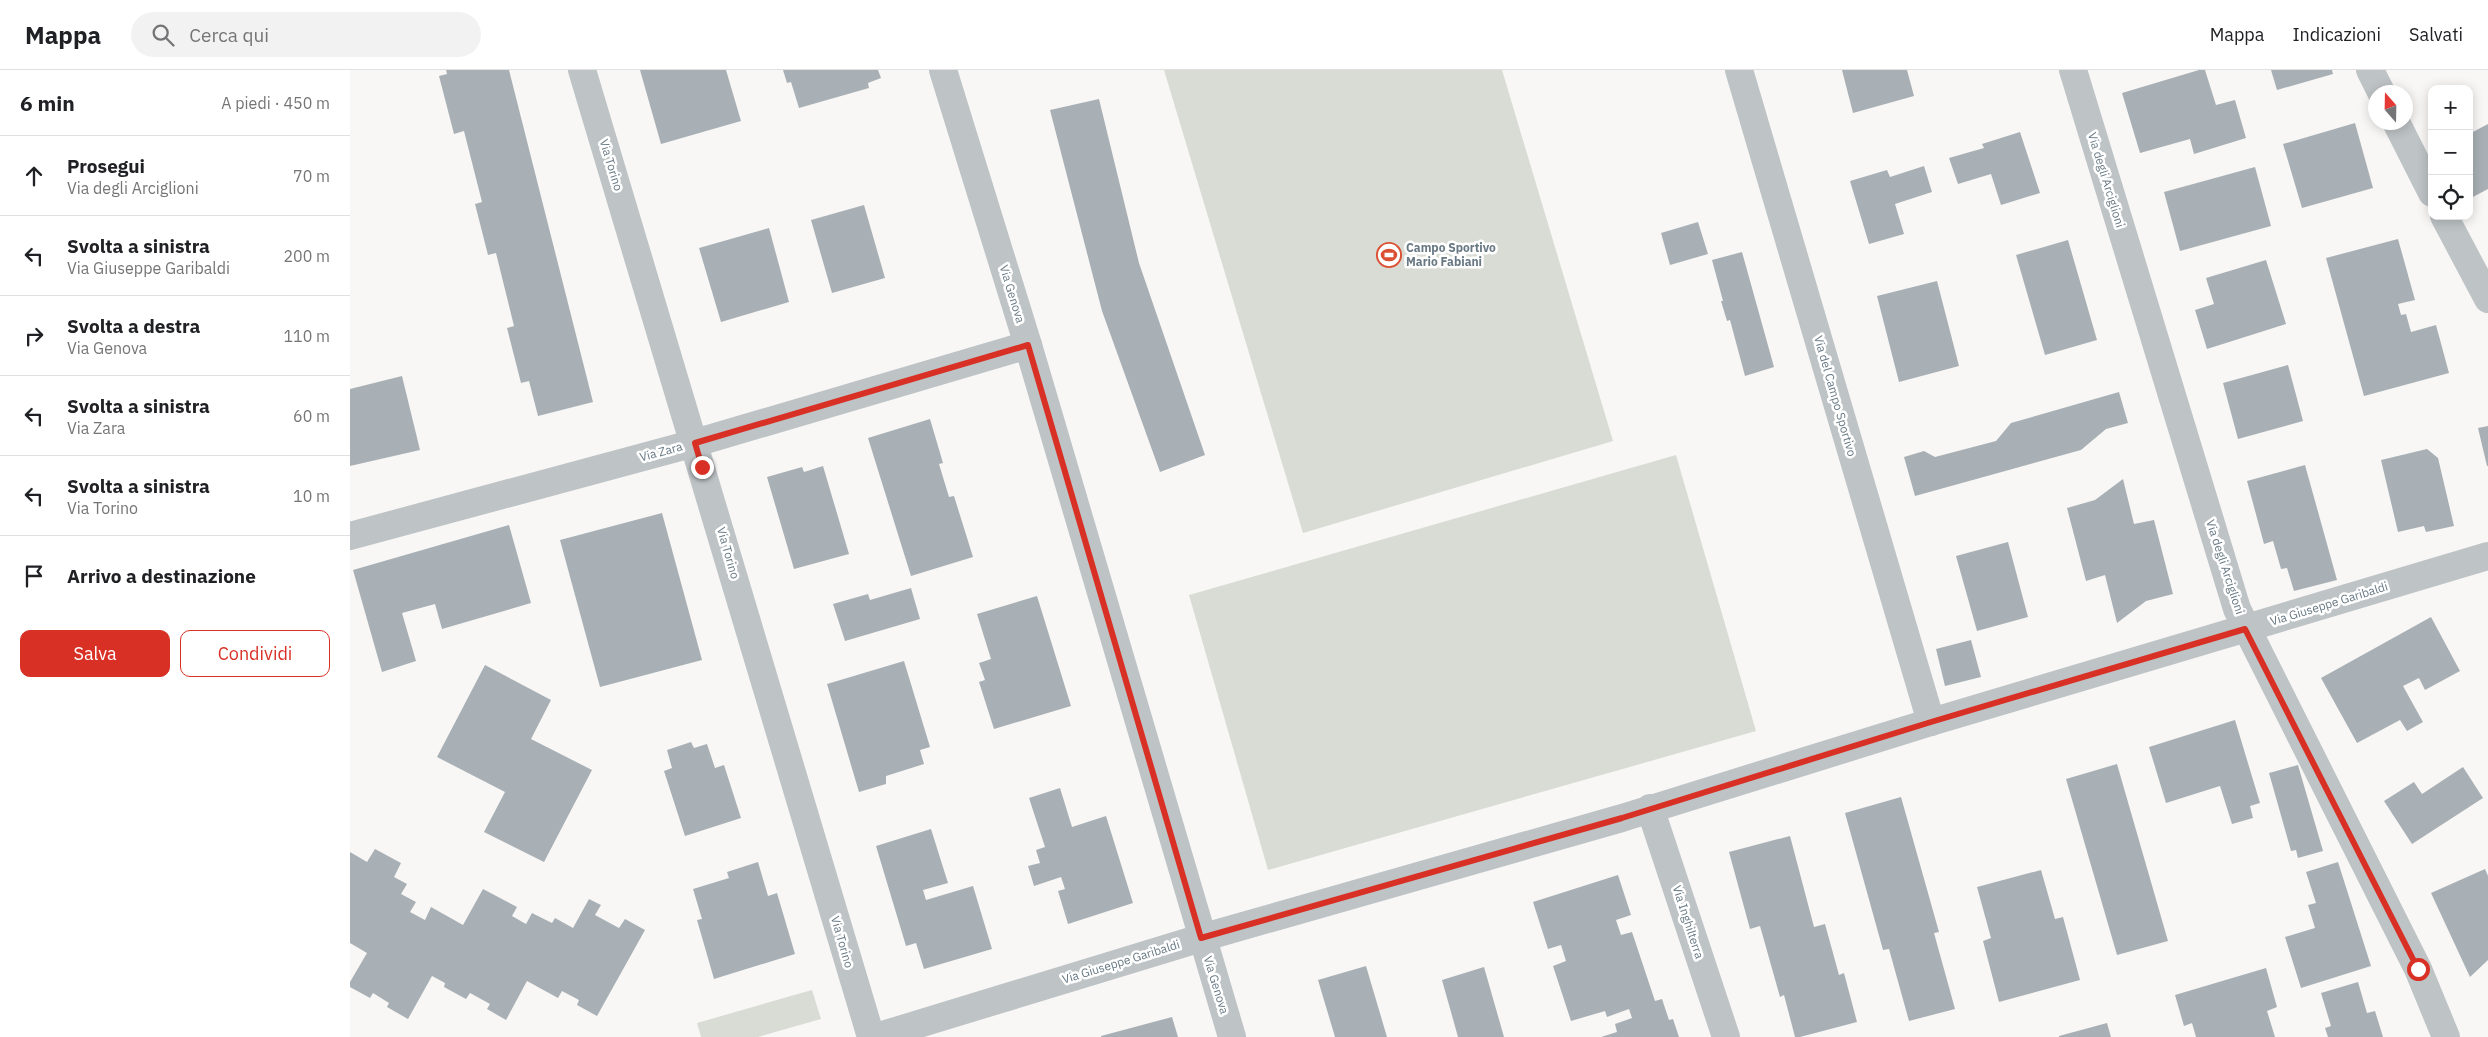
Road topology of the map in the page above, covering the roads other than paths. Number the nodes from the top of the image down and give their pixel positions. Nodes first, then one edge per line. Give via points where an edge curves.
1 (582, 70) edge
2 (943, 70) edge
3 (1739, 70) edge
4 (2073, 70) edge
5 (2370, 70) edge
6 (2378, 85) edge
7 (2400, 130) edge
8 (2428, 185) edge
9 (2446, 220) edge
10 (2488, 299) edge
11 (1028, 345) junction
12 (695, 443) junction
13 (350, 536) edge
14 (2488, 556) edge
15 (2245, 629) junction
16 (1931, 722) junction
17 (1650, 808) junction
18 (1201, 938) junction
19 (871, 1037) edge
20 (876, 1037) edge
21 (1232, 1037) edge
22 (1726, 1037) edge
23 (2446, 1037) edge

1 - 12 street, Via Torino
2 - 11 street, Via Genova
3 - 16 street, Via del Campo Sportivo
4 - 15 street, Via degli Arciglioni
5 - 6 street
7 - 8 street
9 - 10 street
11 - 12 street, Via Zara
11 - 18 street, Via Genova
12 - 13 street, Via Zara
12 - 19 street, Via Torino
14 - 15 street, Via Giuseppe Garibaldi
15 - 16 street, Via Giuseppe Garibaldi
15 - 23 street, Via degli Arciglioni via 2414,960
16 - 17 street, Via Giuseppe Garibaldi
17 - 18 street, Via Giuseppe Garibaldi
17 - 22 street, Via Inghilterra
18 - 20 street, Via Giuseppe Garibaldi
18 - 21 street, Via Genova

